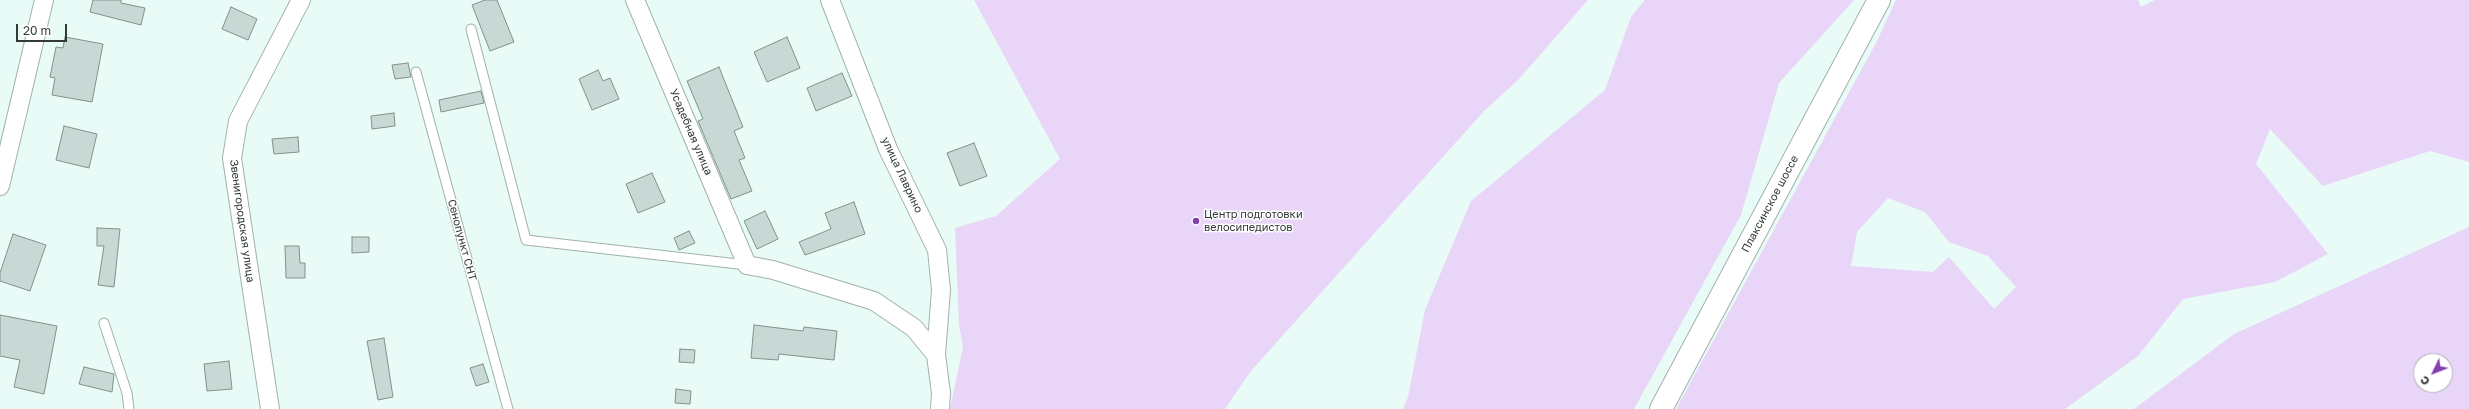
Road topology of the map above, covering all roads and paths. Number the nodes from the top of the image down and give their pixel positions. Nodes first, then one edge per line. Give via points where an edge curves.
1 (44, 0) edge
2 (301, 0) edge
3 (635, 0) edge
4 (830, 0) edge
5 (1880, 0) edge
6 (471, 29) dead end
7 (416, 72) dead end
8 (0, 186) edge
9 (747, 265) junction
10 (104, 324) dead end
11 (936, 355) junction
12 (129, 409) edge
13 (270, 409) edge
14 (508, 409) edge
15 (940, 409) edge
16 (1661, 409) edge

1 - 8 street
2 - 13 street, Звенигородская улица via 238,121 232,158
3 - 9 street, Усадебная улица
4 - 11 street, улица Лаврино via 888,149 937,250 941,290
5 - 16 main road, Плаксинское шоссе
6 - 9 lane via 526,240
7 - 14 lane, Сенопункт СНТ
9 - 11 street via 773,270 874,301 914,328
10 - 12 lane via 127,392
11 - 15 street, улица Лаврино via 941,393

